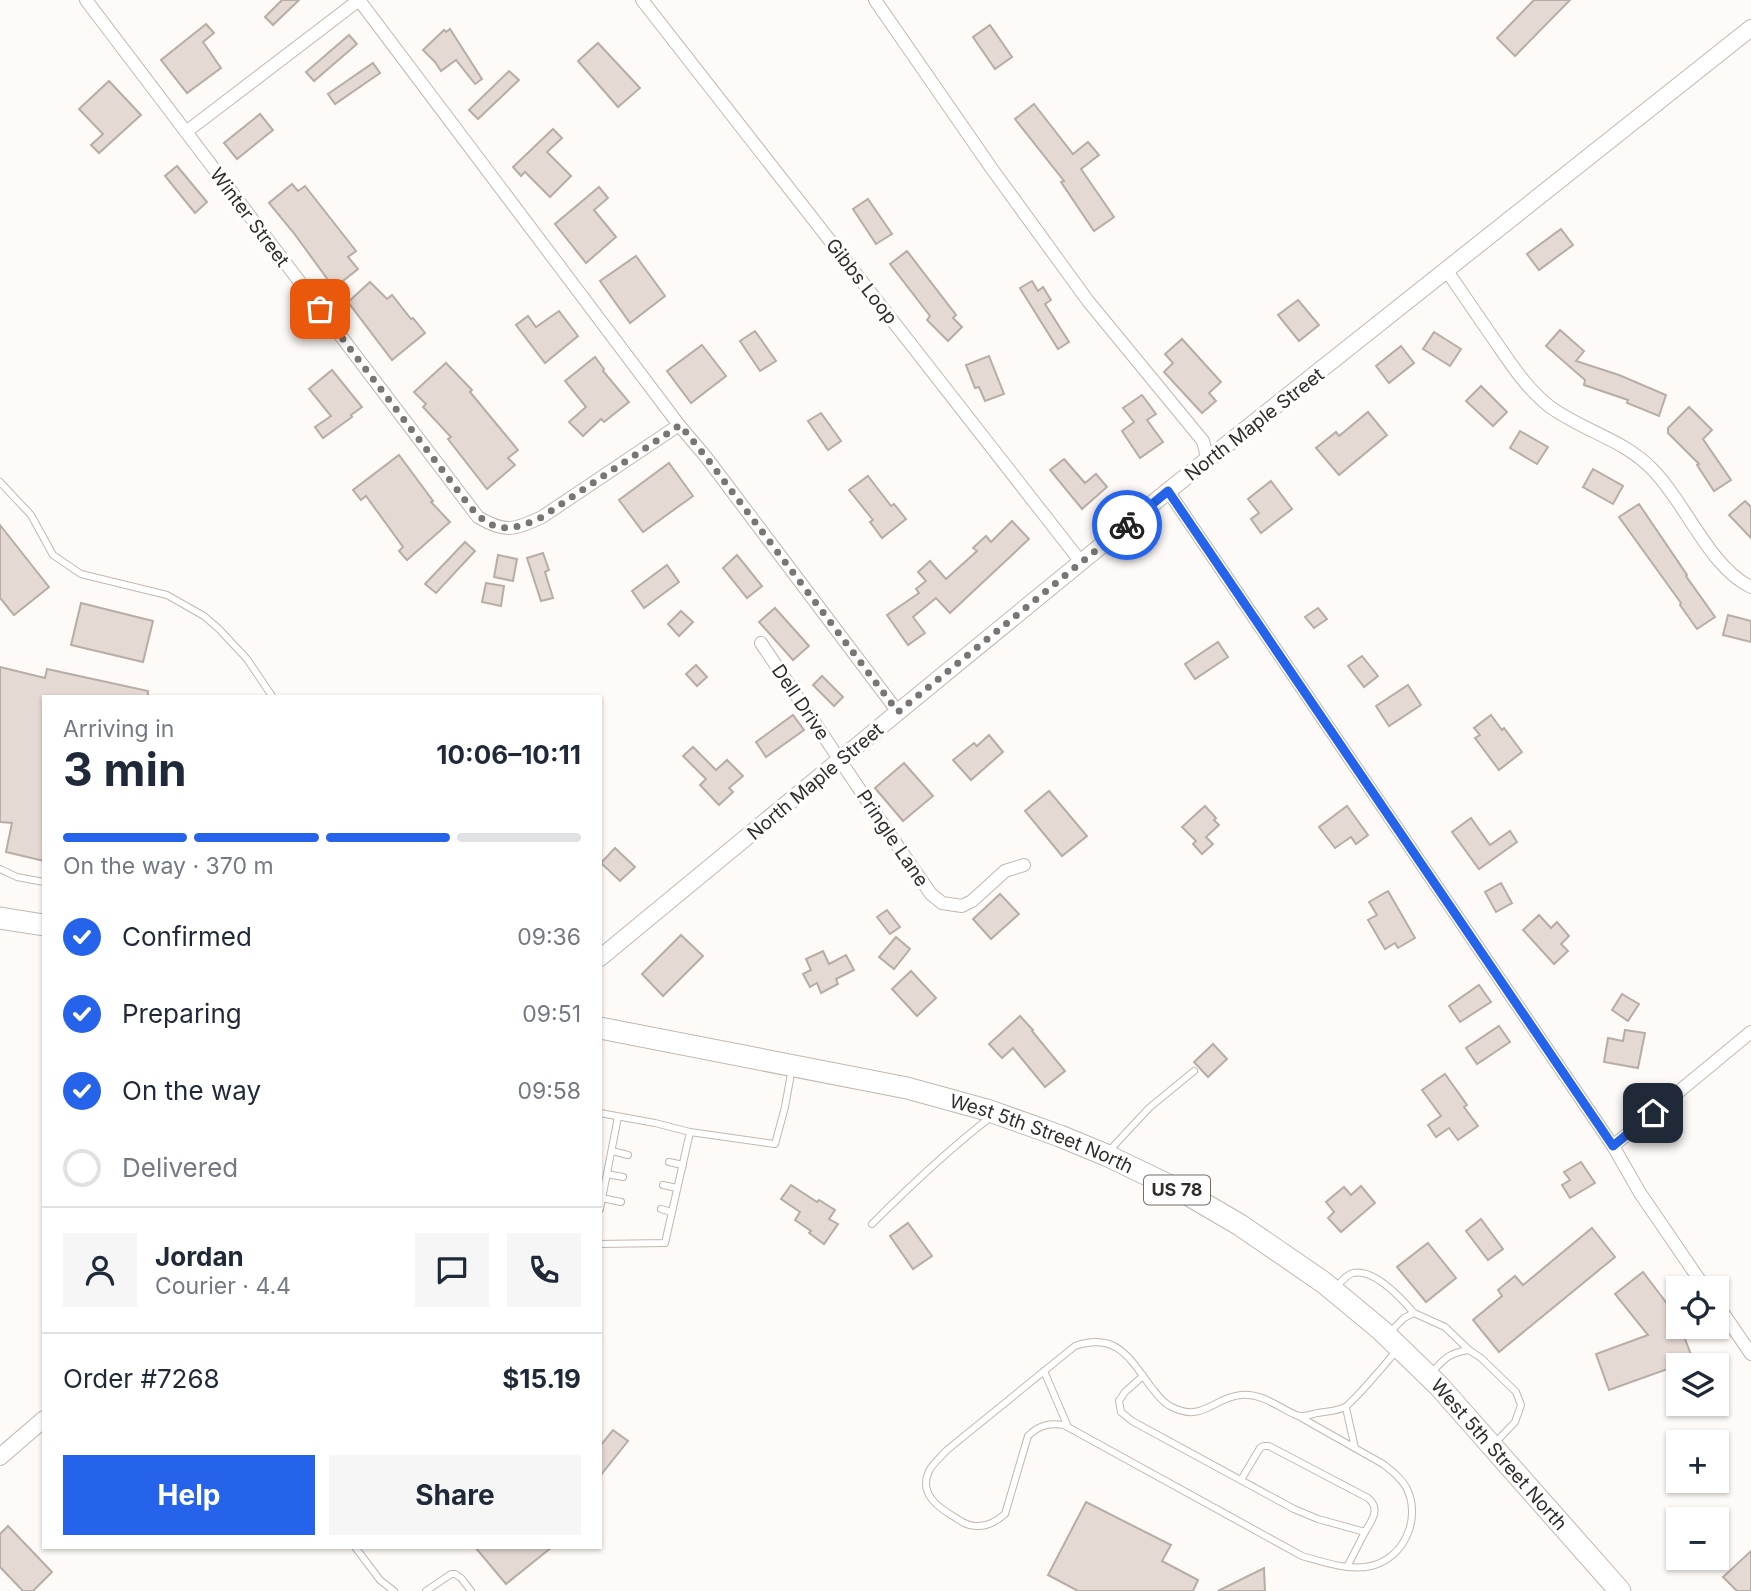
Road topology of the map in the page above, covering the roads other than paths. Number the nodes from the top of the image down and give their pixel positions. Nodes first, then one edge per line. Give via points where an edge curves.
1 (86, 0) edge
2 (359, 0) edge
3 (642, 0) edge
4 (875, 0) edge
5 (1751, 28) edge
6 (186, 132) junction
7 (1447, 271) junction
8 (680, 425) junction
9 (1208, 461) junction
10 (0, 482) edge
11 (1168, 491) junction
12 (1081, 562) junction
13 (1751, 587) edge
14 (761, 643) dead end
15 (271, 695) edge
16 (898, 712) junction
17 (840, 761) junction
18 (1024, 865) dead end
19 (0, 869) edge
20 (42, 882) edge
21 (0, 918) edge
22 (42, 925) edge
23 (602, 956) edge
24 (602, 1028) edge
25 (1751, 1032) edge
26 (792, 1066) junction
27 (1194, 1071) dead end
28 (602, 1113) edge
29 (996, 1113) junction
30 (618, 1116) junction
31 (691, 1132) junction
32 (1613, 1146) junction
33 (612, 1151) junction
34 (628, 1155) dead end
35 (1106, 1155) junction
36 (669, 1162) dead end
37 (683, 1165) junction
38 (607, 1174) junction
39 (623, 1177) dead end
40 (663, 1185) dead end
41 (677, 1188) junction
42 (602, 1198) joint
43 (621, 1202) dead end
44 (661, 1209) dead end
45 (672, 1212) junction
46 (872, 1224) dead end
47 (602, 1244) edge
48 (1696, 1276) edge
49 (1334, 1290) junction
50 (1414, 1313) junction
51 (1729, 1322) edge
52 (1393, 1342) junction
53 (1469, 1350) junction
54 (1751, 1354) edge
55 (1044, 1371) junction
56 (1143, 1376) junction
57 (1428, 1376) junction
58 (1346, 1408) junction
59 (1300, 1417) junction
60 (42, 1421) edge
61 (1068, 1427) junction
62 (1492, 1446) junction
63 (1355, 1448) junction
64 (0, 1457) edge
65 (1241, 1480) junction
66 (1365, 1532) junction
67 (357, 1549) edge
68 (1347, 1567) junction
69 (394, 1591) edge
70 (426, 1591) edge
71 (471, 1591) edge
72 (1620, 1591) edge

1 - 6 street, Winter Street
2 - 6 street
2 - 8 street
3 - 12 street, Gibbs Loop
4 - 9 street via 1088,301 1203,441
5 - 7 street, North Maple Street
6 - 8 street, Winter Street via 478,517 493,526 524,526 542,517
7 - 9 street, North Maple Street
7 - 13 street via 1539,398 1643,459 1720,562
8 - 16 street
9 - 11 street, North Maple Street
10 - 15 lane via 31,515 53,555 80,574 167,595 204,616 247,659
11 - 12 street, North Maple Street
11 - 32 street
12 - 16 street, North Maple Street
14 - 17 street, Dell Drive
16 - 17 street, North Maple Street
17 - 18 street, Pringle Lane via 931,894 942,903 962,906 1005,871
17 - 23 street, North Maple Street
19 - 20 lane
21 - 22 main road
24 - 26 main road, West 5th Street North / US 78
25 - 32 street
26 - 29 main road, West 5th Street North / US 78 via 907,1088
26 - 31 lane via 775,1144
27 - 35 lane via 1149,1108
28 - 30 lane
29 - 35 main road, West 5th Street North / US 78
29 - 46 lane via 961,1139
30 - 31 lane
30 - 33 lane
31 - 37 lane
32 - 48 street
33 - 34 lane
33 - 38 lane
35 - 49 main road, West 5th Street North / US 78 via 1187,1194
36 - 37 lane
37 - 41 lane
38 - 39 lane
38 - 42 lane
40 - 41 lane
41 - 45 lane
42 - 43 lane
44 - 45 lane
45 - 47 lane via 665,1243
49 - 50 lane via 1352,1273 1362,1273 1383,1282
49 - 52 main road, West 5th Street North / US 78
50 - 52 lane via 1404,1318
50 - 53 lane via 1445,1327
51 - 54 street
52 - 57 main road, West 5th Street North / US 78
52 - 58 lane
53 - 57 lane via 1448,1355
53 - 62 lane via 1516,1392 1521,1405 1515,1422
55 - 56 lane via 1074,1346 1098,1341 1122,1350
55 - 61 lane
55 - 61 lane via 937,1461 927,1479 929,1496 968,1525 998,1521 1005,1514 1028,1436 1044,1425
56 - 59 lane via 1165,1403 1189,1412 1248,1395
56 - 65 lane via 1121,1396 1119,1407 1124,1415
57 - 62 main road, West 5th Street North / US 78
58 - 59 lane
58 - 63 lane
59 - 63 lane
60 - 64 street
61 - 68 lane via 1288,1550
62 - 72 main road, West 5th Street North / US 78
63 - 68 lane via 1401,1479 1408,1490 1412,1516 1396,1552 1373,1566
65 - 66 lane via 1307,1515
65 - 66 lane via 1260,1448 1269,1446 1368,1498 1375,1513
66 - 68 lane
67 - 69 lane
70 - 71 lane via 451,1574

